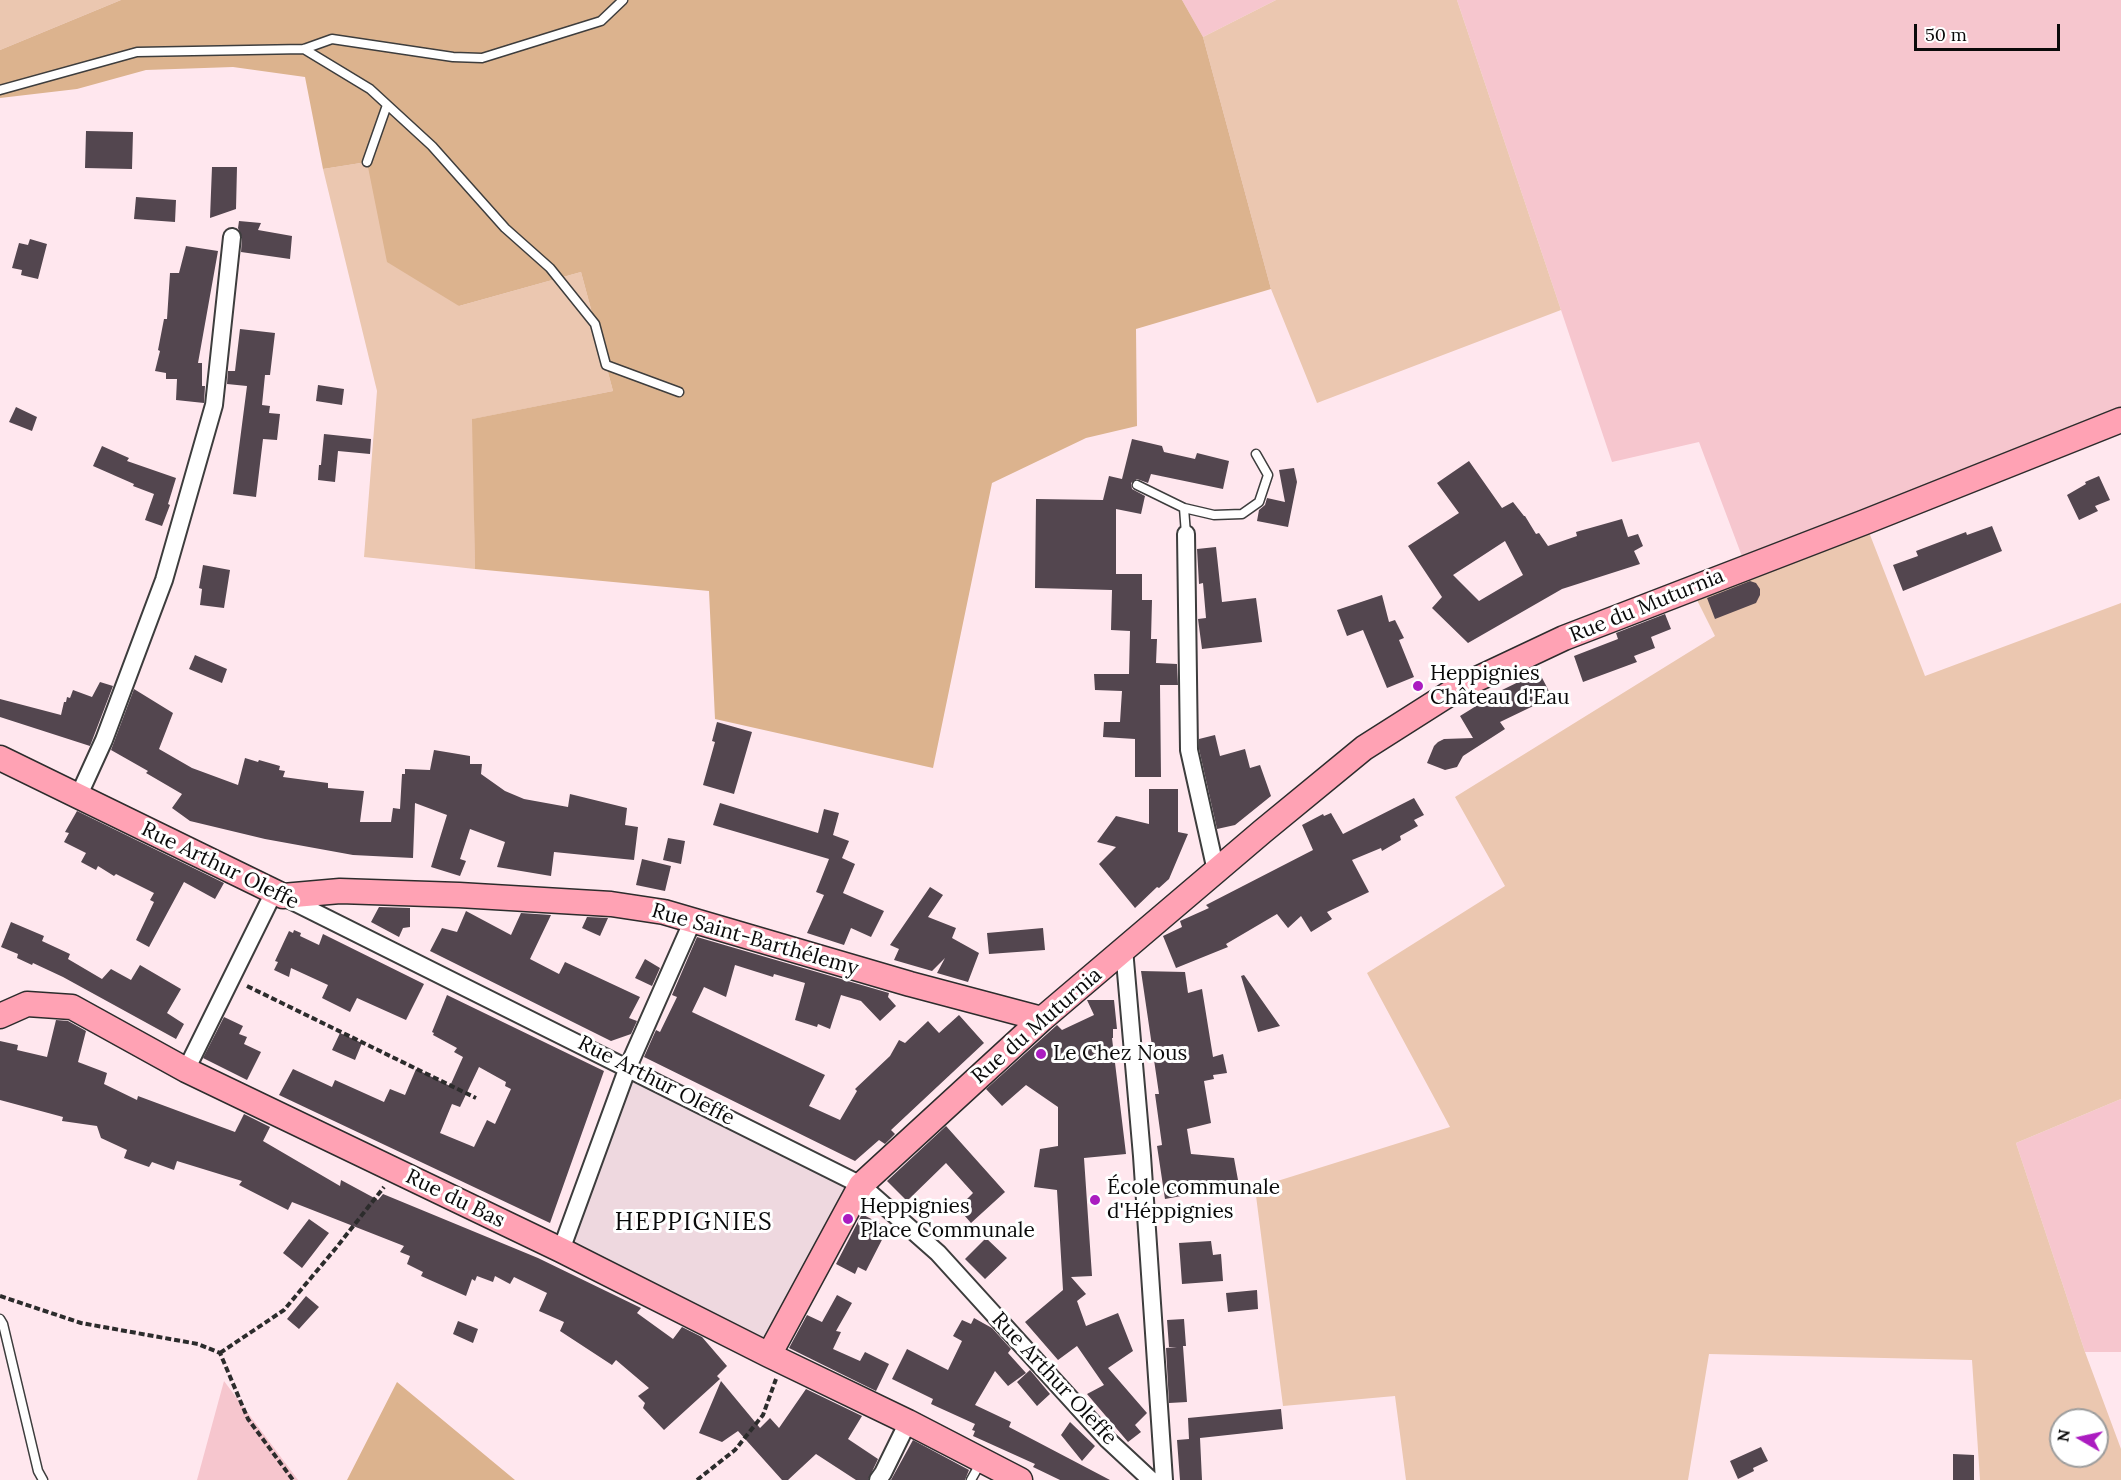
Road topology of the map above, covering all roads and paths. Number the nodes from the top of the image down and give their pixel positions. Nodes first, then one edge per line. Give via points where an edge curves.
1 (623, 0) edge
2 (304, 48) junction
3 (0, 90) edge
4 (387, 105) junction
5 (367, 162) dead end
6 (232, 237) dead end
7 (679, 392) dead end
8 (2121, 420) edge
9 (1256, 454) dead end
10 (1137, 485) dead end
11 (1184, 508) junction
12 (1186, 534) joint
13 (0, 758) edge
14 (78, 796) junction
15 (1216, 871) junction
16 (278, 894) junction
17 (693, 920) junction
18 (1124, 949) junction
19 (231, 978) junction
20 (0, 1016) edge
21 (1042, 1019) junction
22 (628, 1067) junction
23 (186, 1070) junction
24 (476, 1098) dead end
25 (396, 1171) junction
26 (861, 1185) junction
27 (561, 1250) junction
28 (0, 1296) edge
29 (0, 1319) edge
30 (220, 1353) junction
31 (775, 1358) junction
32 (908, 1422) junction
33 (976, 1470) edge
34 (43, 1480) edge
35 (293, 1480) edge
36 (698, 1480) edge
37 (878, 1480) edge
38 (1020, 1480) edge
39 (1151, 1480) edge
40 (1164, 1480) edge

1 - 2 lane via 601,21 482,58 332,39
2 - 3 lane via 137,52
2 - 4 lane via 370,89
4 - 5 lane
4 - 7 lane via 432,146 505,228 550,268 595,324 606,365
6 - 14 street via 214,405 164,580 104,740
8 - 15 street, Rue du Muturnia via 1564,638 1460,687 1364,748
9 - 11 lane via 1268,475 1259,502 1242,514 1214,515
10 - 11 lane
11 - 12 lane
12 - 15 street via 1189,750
13 - 14 street, Rue Arthur Oleffe
14 - 16 street, Rue Arthur Oleffe
15 - 18 street, Rue du Muturnia
16 - 17 street, Rue Saint-Barthélemy via 340,891 611,904
16 - 19 street
16 - 22 street, Rue Arthur Oleffe
17 - 21 street, Rue Saint-Barthélemy
17 - 22 street
18 - 21 street, Rue du Muturnia
18 - 40 street
19 - 23 street
19 - 24 path
20 - 23 street, Rue du Bas via 27,1004 72,1007
21 - 26 street, Rue du Muturnia
22 - 26 street, Rue Arthur Oleffe
22 - 27 street
23 - 25 street, Rue du Bas
25 - 27 street, Rue du Bas
25 - 30 path via 284,1310
26 - 31 street, Rue du Muturnia
26 - 39 street, Rue Arthur Oleffe via 938,1253 1108,1440
27 - 31 street, Rue du Bas
28 - 30 path via 81,1323 198,1344
29 - 34 lane
30 - 35 path via 248,1419
31 - 32 street, Rue du Bas
31 - 36 path via 763,1415 735,1450
32 - 33 street, Rue du Bas
32 - 37 street
33 - 38 street, Rue du Bas

